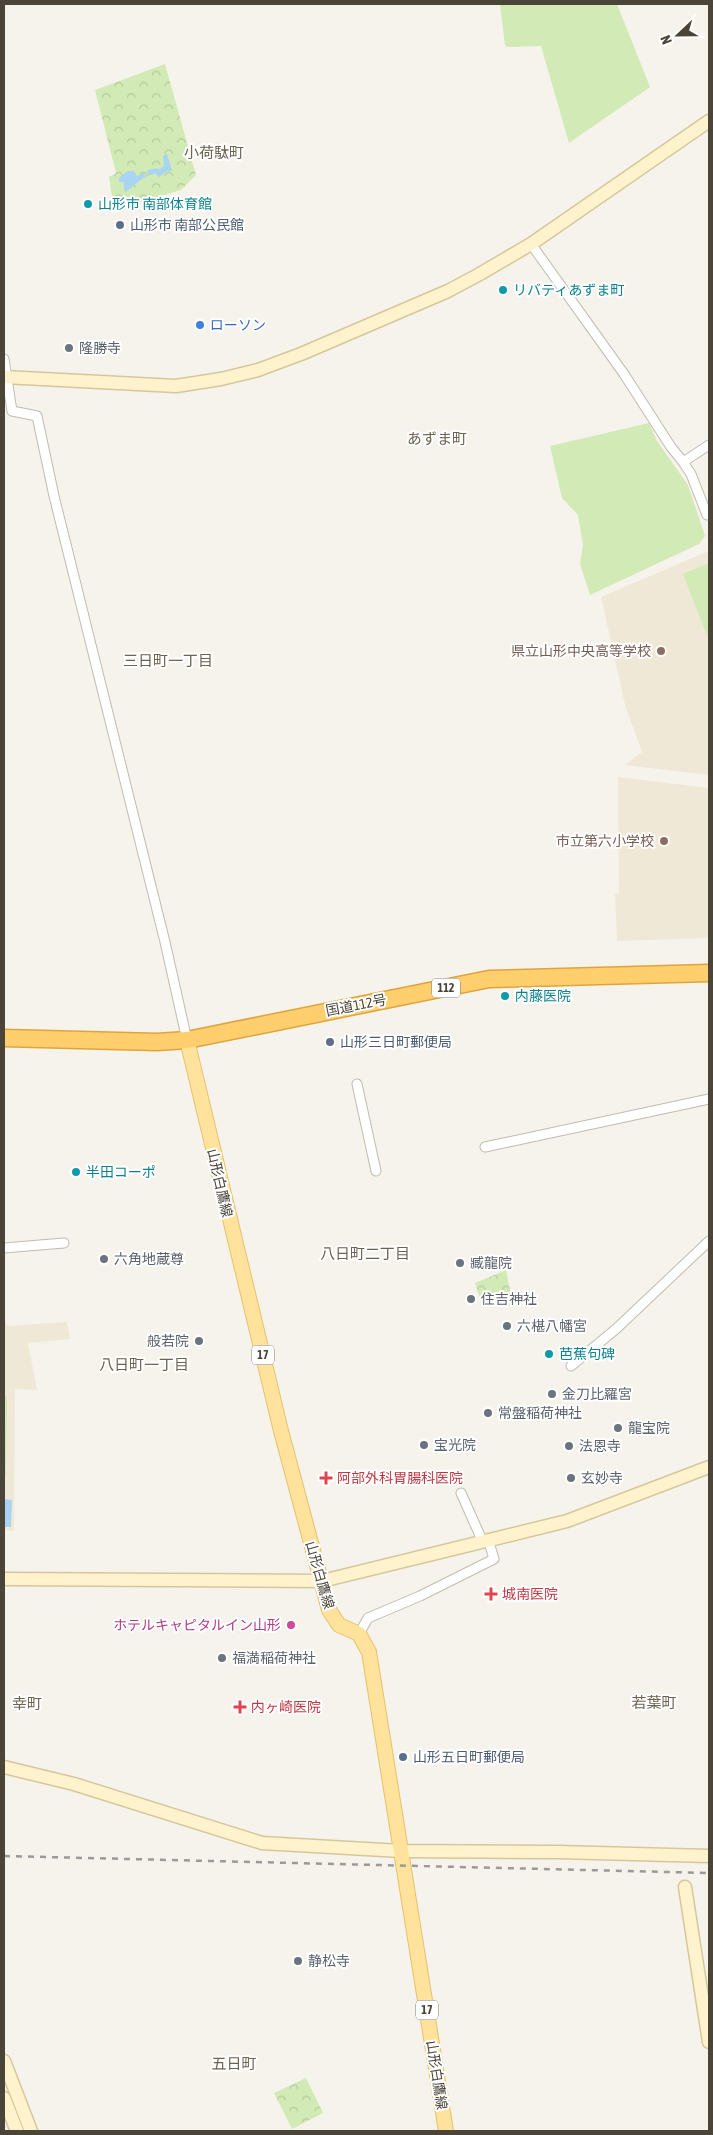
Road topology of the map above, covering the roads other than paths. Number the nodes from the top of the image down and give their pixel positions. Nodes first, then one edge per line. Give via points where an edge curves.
1 (709, 121) edge
2 (531, 244) junction
3 (4, 359) edge
4 (5, 377) edge
5 (709, 445) edge
6 (683, 462) junction
7 (707, 515) dead end
8 (709, 973) edge
9 (4, 1038) edge
10 (187, 1040) junction
11 (357, 1084) dead end
12 (709, 1099) edge
13 (485, 1147) dead end
14 (376, 1172) dead end
15 (709, 1241) edge
16 (64, 1243) dead end
17 (4, 1248) edge
18 (571, 1366) dead end
19 (709, 1467) edge
20 (461, 1493) dead end
21 (485, 1540) junction
22 (4, 1579) edge
23 (322, 1581) junction
24 (359, 1634) junction
25 (4, 1767) edge
26 (401, 1851) junction
27 (709, 1856) edge
28 (685, 1888) dead end
29 (709, 2042) edge
30 (4, 2061) edge
31 (4, 2098) edge
32 (7, 2117) edge
33 (17, 2131) edge
34 (31, 2131) edge
35 (446, 2131) edge

1 - 2 street
2 - 4 street via 448,291 300,354 243,374 176,386
2 - 6 street
3 - 4 street
4 - 10 street via 12,411 37,416
5 - 6 street
6 - 7 street
8 - 10 highway, 国道112号 / 112 via 489,979
9 - 10 highway, 国道112号 / 112
10 - 23 main road, 山形白鷹線 / 17 via 281,1431
11 - 14 street
12 - 13 street
15 - 18 street via 616,1329
16 - 17 street
19 - 21 street via 567,1521
20 - 21 street
21 - 23 street
21 - 24 street via 494,1559 368,1618
22 - 23 street
23 - 24 main road, 山形白鷹線 / 17 via 335,1621
24 - 26 main road, 山形白鷹線 / 17 via 369,1652 374,1673
25 - 26 street via 74,1784 262,1843
26 - 27 street
26 - 35 main road, 山形白鷹線 / 17
28 - 29 street
30 - 34 street
31 - 32 street
32 - 33 street

